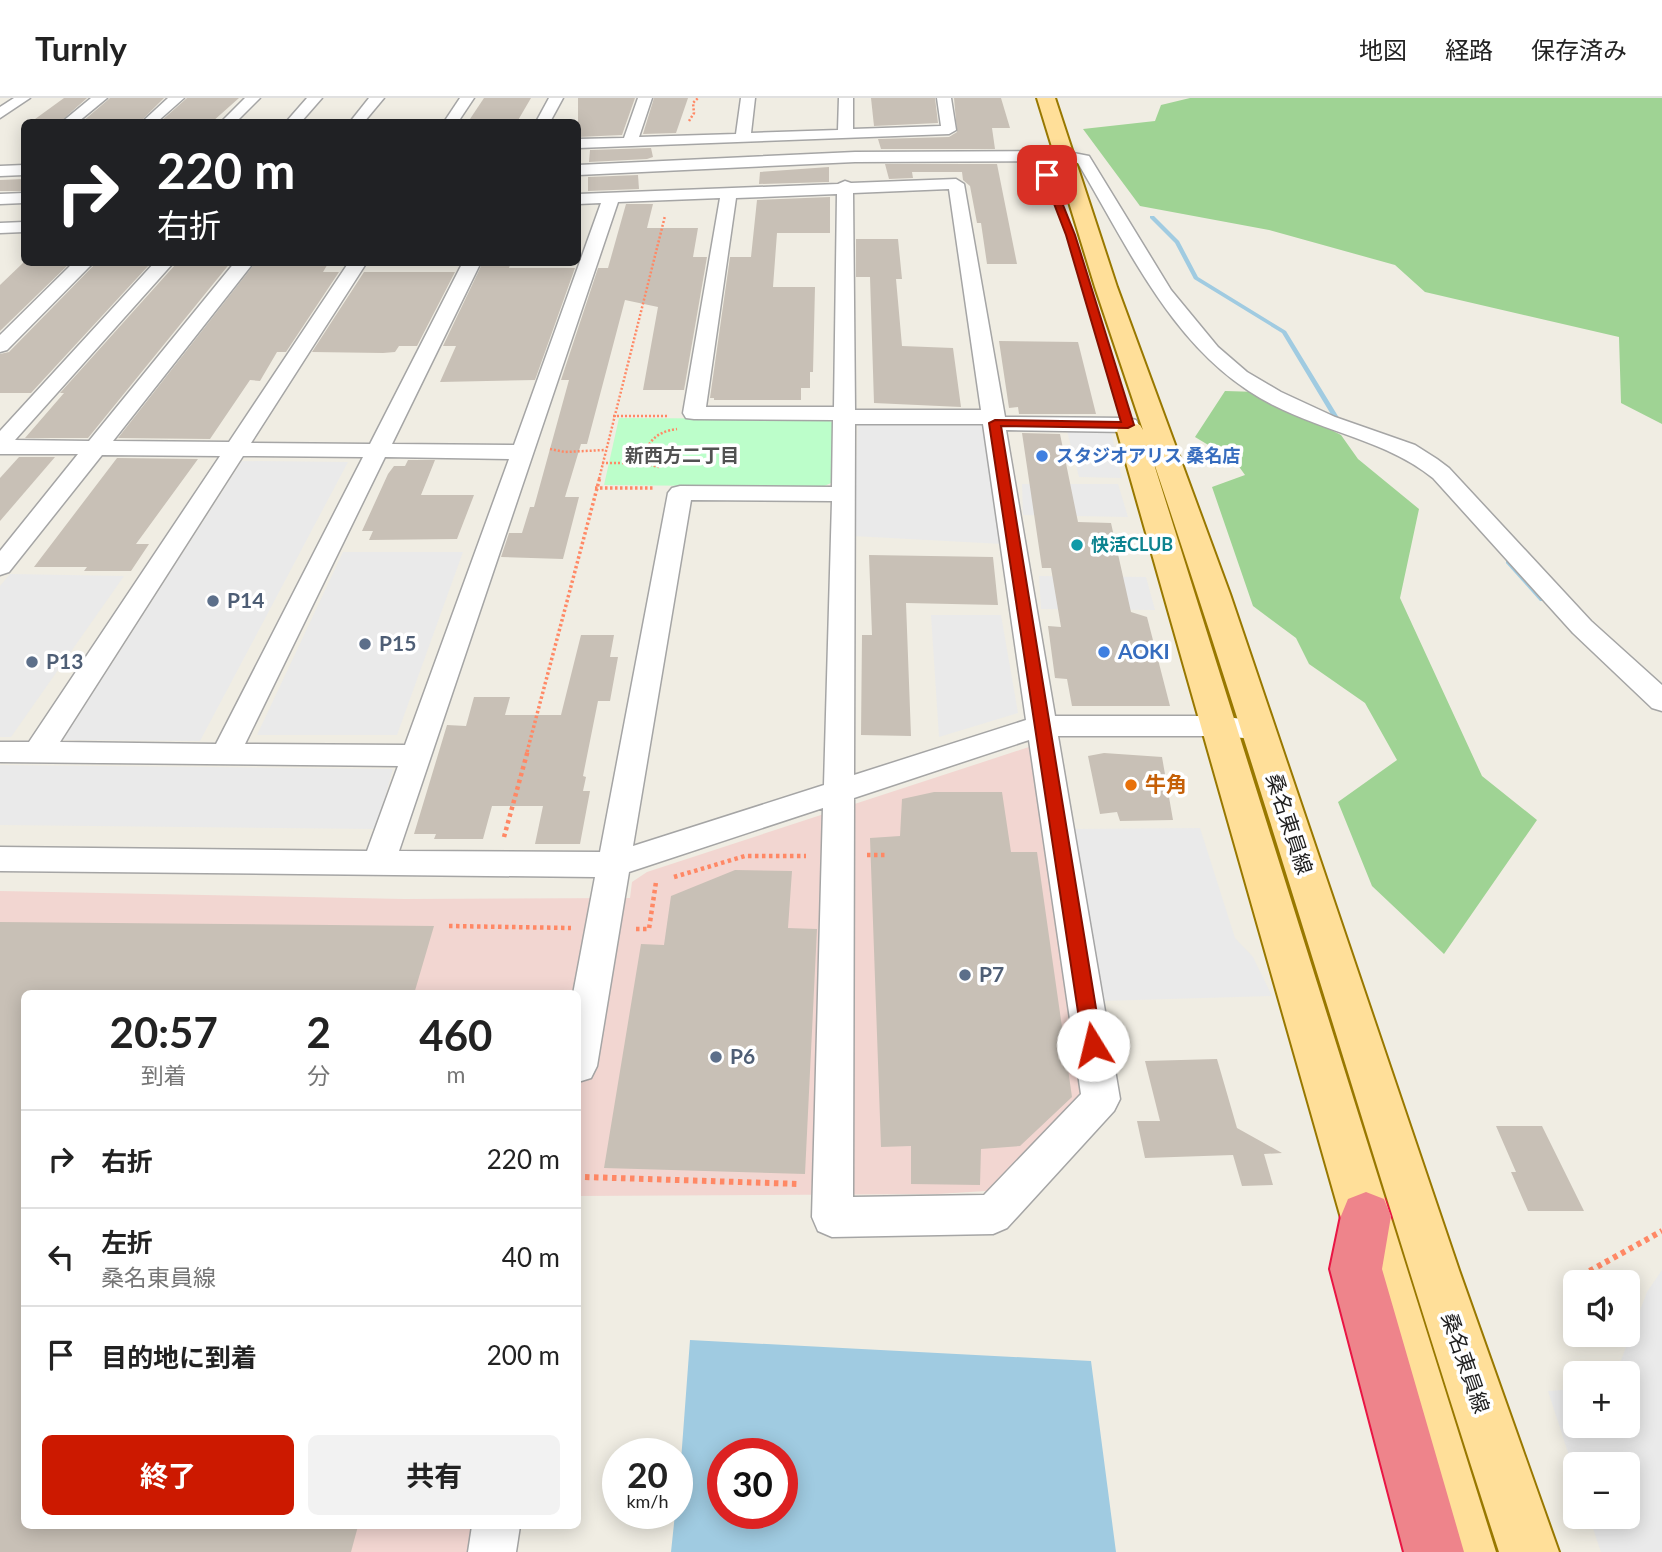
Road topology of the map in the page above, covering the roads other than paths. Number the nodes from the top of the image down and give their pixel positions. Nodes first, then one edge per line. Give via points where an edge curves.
1 (23, 98) edge
2 (100, 98) edge
3 (177, 98) edge
4 (253, 98) edge
5 (315, 98) edge
6 (377, 98) edge
7 (467, 98) edge
8 (556, 98) edge
9 (645, 98) edge
10 (748, 98) edge
11 (845, 98) edge
12 (944, 98) edge
13 (1048, 102) edge
14 (0, 114) edge
15 (73, 119) edge
16 (152, 119) edge
17 (231, 119) edge
18 (296, 119) edge
19 (360, 119) edge
20 (453, 119) edge
21 (545, 119) edge
22 (845, 132) junction
23 (743, 136) junction
24 (673, 140) junction
25 (630, 142) junction
26 (581, 144) edge
27 (1046, 152) junction
28 (21, 159) edge
29 (666, 166) junction
30 (581, 170) edge
31 (4, 171) edge
32 (845, 186) junction
33 (729, 192) junction
34 (663, 195) junction
35 (21, 198) edge
36 (611, 198) junction
37 (0, 199) edge
38 (581, 199) edge
39 (21, 227) edge
40 (0, 228) edge
41 (81, 266) edge
42 (161, 266) edge
43 (242, 266) edge
44 (355, 266) edge
45 (470, 266) edge
46 (0, 346) edge
47 (844, 415) junction
48 (994, 420) junction
49 (1128, 425) junction
50 (0, 445) edge
51 (96, 447) junction
52 (237, 449) junction
53 (380, 450) junction
54 (522, 452) junction
55 (844, 494) junction
56 (0, 567) edge
57 (1572, 629) junction
58 (1662, 701) edge
59 (1662, 724) edge
60 (1041, 726) junction
61 (1238, 728) junction
62 (0, 752) edge
63 (38, 752) junction
64 (226, 753) junction
65 (417, 756) junction
66 (839, 790) junction
67 (0, 859) edge
68 (379, 863) junction
69 (615, 864) junction
70 (581, 1050) edge
71 (1391, 1271) junction
72 (496, 1529) edge
73 (492, 1552) edge
74 (1434, 1552) edge
75 (1466, 1552) edge
76 (1529, 1552) edge

1 - 14 street
2 - 15 street
3 - 16 street
4 - 17 street
5 - 18 street
6 - 19 street
7 - 20 street
8 - 21 street
9 - 25 street
10 - 23 street
11 - 22 street
12 - 22 street via 949,130
13 - 27 main road via 1044,114 1056,151
22 - 23 street
23 - 24 street
24 - 25 street
24 - 29 street
25 - 26 street
27 - 29 street
27 - 49 main road, 桑名東員線
27 - 57 street via 1083,159 1163,295 1231,372 1318,419 1399,444 1425,458
27 - 61 main road via 1214,594 1211,622 1240,715 1228,724
28 - 31 street
29 - 30 street
29 - 34 street
32 - 33 street
32 - 47 street
32 - 48 street via 956,184
33 - 34 street
33 - 47 street via 691,421
34 - 36 street
35 - 37 street
36 - 38 street
36 - 54 street
39 - 40 street
41 - 46 street
42 - 50 street
43 - 51 street
44 - 52 street
45 - 53 street
47 - 48 street
47 - 55 street
48 - 49 street
48 - 60 street
49 - 61 main road, 桑名東員線
50 - 51 street
51 - 52 street
51 - 56 street
52 - 53 street
52 - 63 street
53 - 54 street
53 - 64 street
54 - 65 street
55 - 66 street
55 - 69 street via 680,493
57 - 58 street
57 - 59 street
60 - 61 street
60 - 66 street
60 - 66 street via 1101,1099 993,1214 832,1217
61 - 71 main road, 桑名東員線
61 - 71 main road, 桑名東員線 via 1366,1216
62 - 63 street
63 - 64 street
64 - 65 street
65 - 68 street
66 - 69 street
67 - 68 street
68 - 69 street
69 - 70 street
71 - 74 highway
71 - 75 main road, 桑名東員線
71 - 76 main road, 桑名東員線
72 - 73 street

